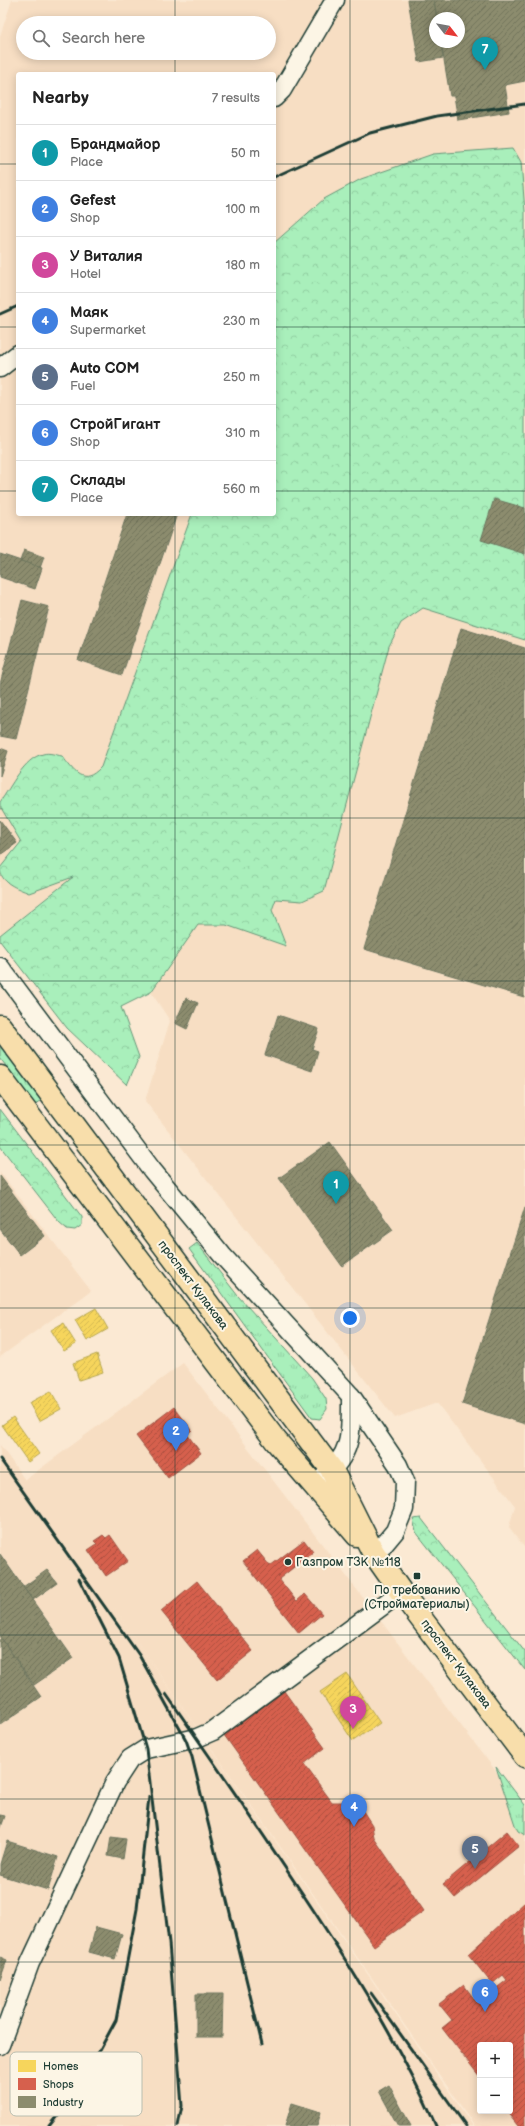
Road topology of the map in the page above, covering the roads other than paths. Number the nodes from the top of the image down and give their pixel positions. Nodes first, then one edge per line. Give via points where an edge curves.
1 (335, 0) edge
2 (276, 96) edge
3 (16, 356) edge
4 (0, 368) edge
5 (0, 967) edge
6 (0, 1026) edge
7 (0, 1077) edge
8 (351, 1396) junction
9 (332, 1470) junction
10 (313, 1486) junction
11 (374, 1554) junction
12 (401, 1592) junction
13 (525, 1756) edge
14 (0, 2045) edge

1 - 2 street
3 - 4 street
5 - 8 street via 152,1170 222,1255
6 - 9 main road, проспект Кулакова
7 - 10 main road, проспект Кулакова
8 - 9 street via 348,1443 343,1457
8 - 11 street via 398,1465 405,1481 404,1509 395,1532
9 - 10 street
9 - 11 main road, проспект Кулакова
10 - 11 main road, проспект Кулакова
11 - 12 main road, проспект Кулакова
12 - 13 main road, проспект Кулакова
12 - 14 street via 213,1731 197,1738 146,1749 130,1759 115,1782 30,1963

